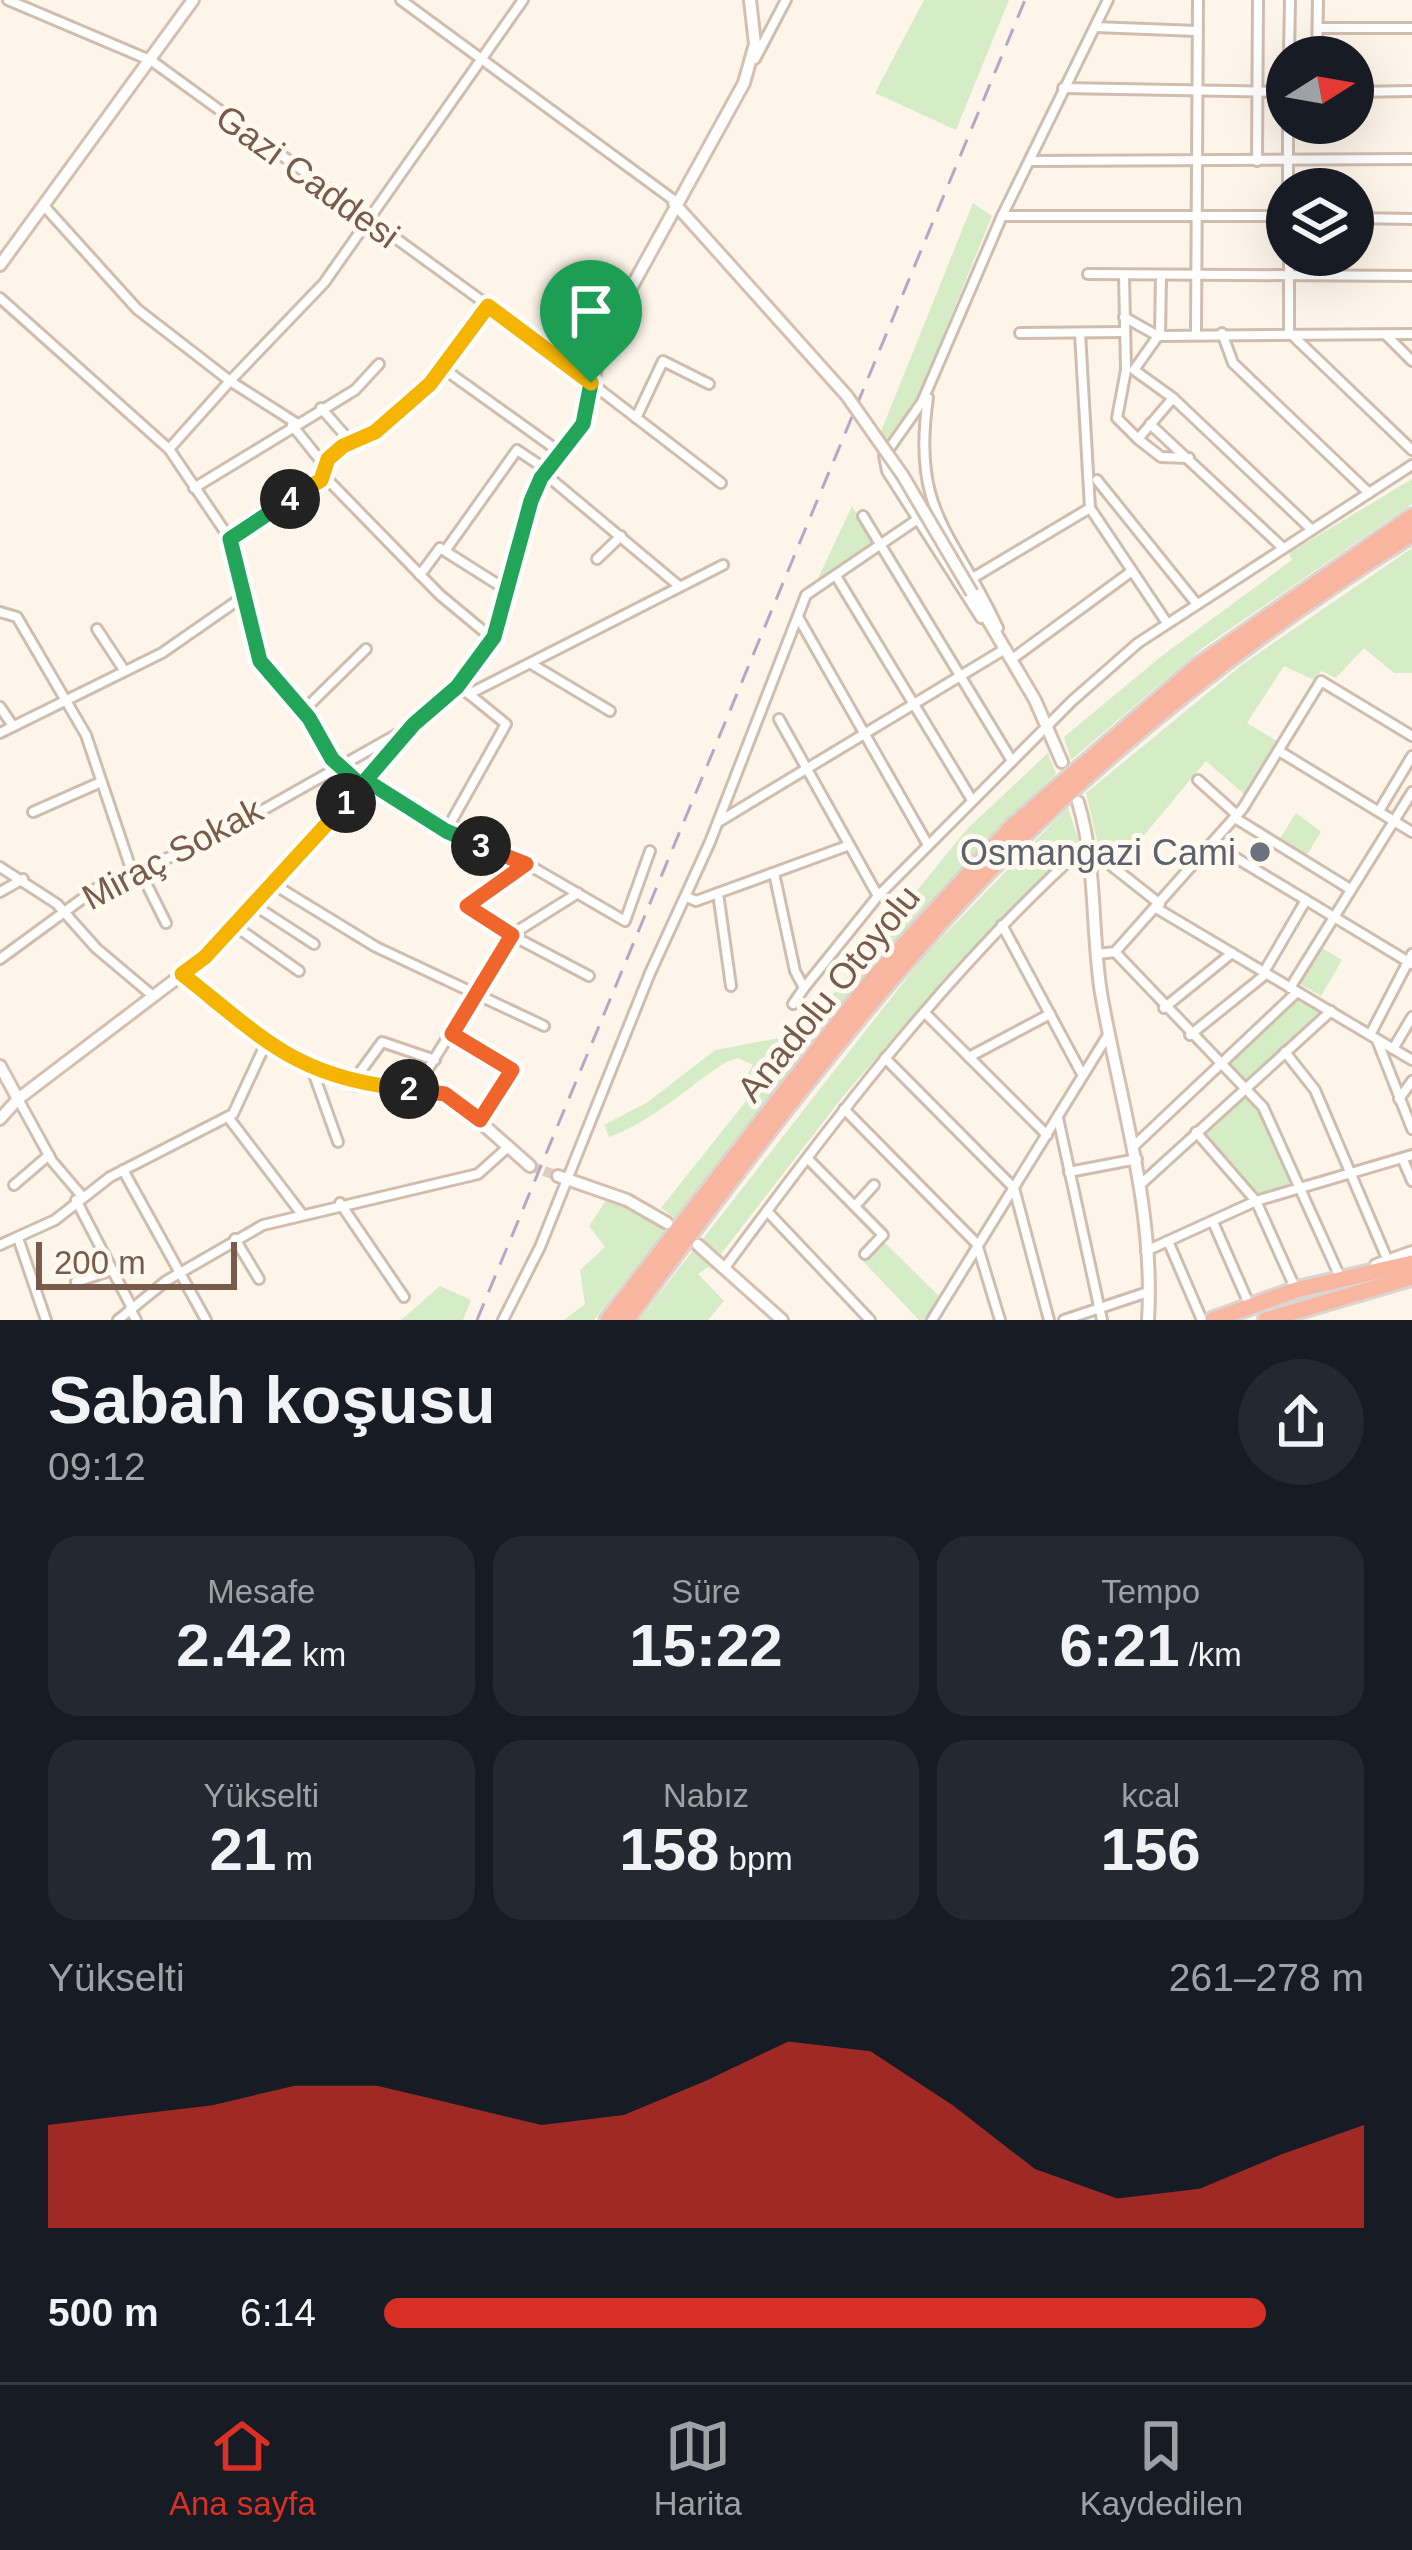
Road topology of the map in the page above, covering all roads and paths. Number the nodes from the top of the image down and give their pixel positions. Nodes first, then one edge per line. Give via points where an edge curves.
1 (8, 0) edge
2 (193, 0) edge
3 (400, 0) edge
4 (523, 0) edge
5 (750, 0) edge
6 (786, 0) edge
7 (1108, 0) edge
8 (1198, 0) edge
9 (1258, 0) edge
10 (1289, 0) edge
11 (1318, 0) edge
12 (1095, 27) junction
13 (1318, 28) junction
14 (1412, 28) edge
15 (1197, 31) junction
16 (1288, 36) edge
17 (1318, 36) edge
18 (482, 60) junction
19 (152, 61) junction
20 (749, 70) junction
21 (1064, 88) junction
22 (1198, 89) junction
23 (1258, 91) junction
24 (1266, 91) edge
25 (1374, 92) edge
26 (1412, 92) edge
27 (1288, 144) edge
28 (1412, 159) edge
29 (1032, 161) junction
30 (1257, 161) junction
31 (1288, 161) junction
32 (1196, 162) junction
33 (1288, 168) edge
34 (675, 202) junction
35 (45, 207) junction
36 (1002, 216) junction
37 (1197, 216) junction
38 (1266, 216) edge
39 (1374, 218) edge
40 (366, 219) junction
41 (1412, 219) edge
42 (0, 265) edge
43 (1088, 274) dead end
44 (1124, 275) junction
45 (1161, 276) junction
46 (1196, 276) junction
47 (1266, 276) edge
48 (1289, 276) edge
49 (1374, 276) edge
50 (1412, 276) edge
51 (0, 298) edge
52 (488, 306) junction
53 (1124, 317) junction
54 (1125, 332) junction
55 (1289, 332) junction
56 (1020, 333) dead end
57 (1080, 333) junction
58 (1196, 333) junction
59 (1222, 333) junction
60 (1384, 334) junction
61 (1412, 334) edge
62 (1159, 336) junction
63 (1412, 361) edge
64 (379, 364) dead end
65 (444, 369) junction
66 (1130, 370) junction
67 (230, 380) junction
68 (591, 382) junction
69 (709, 384) dead end
70 (930, 384) junction
71 (1174, 398) junction
72 (321, 409) junction
73 (636, 418) junction
74 (294, 424) junction
75 (1150, 424) junction
76 (1138, 439) junction
77 (350, 441) junction
78 (170, 449) junction
79 (1412, 450) edge
80 (561, 454) junction
81 (1189, 458) junction
82 (1412, 465) edge
83 (324, 470) junction
84 (546, 472) junction
85 (1097, 480) dead end
86 (722, 483) dead end
87 (194, 488) junction
88 (1370, 493) junction
89 (1090, 508) junction
90 (863, 516) dead end
91 (1412, 518) edge
92 (918, 519) junction
93 (1310, 529) junction
94 (1412, 534) edge
95 (621, 536) junction
96 (230, 539) junction
97 (1412, 544) edge
98 (882, 546) junction
99 (1282, 546) junction
100 (445, 551) junction
101 (597, 560) dead end
102 (723, 565) dead end
103 (1132, 571) junction
104 (420, 575) junction
105 (836, 575) junction
106 (679, 586) junction
107 (972, 586) junction
108 (505, 589) junction
109 (244, 596) junction
110 (1196, 603) junction
111 (0, 612) edge
112 (798, 616) junction
113 (1166, 623) junction
114 (97, 628) dead end
115 (493, 638) junction
116 (366, 650) dead end
117 (1010, 654) junction
118 (531, 664) junction
119 (124, 670) junction
120 (961, 677) junction
121 (1198, 685) junction
122 (463, 691) junction
123 (67, 700) junction
124 (915, 705) junction
125 (0, 707) edge
126 (303, 710) junction
127 (610, 711) dead end
128 (779, 719) dead end
129 (414, 724) junction
130 (13, 725) junction
131 (1048, 725) junction
132 (0, 734) edge
133 (866, 735) junction
134 (1412, 736) edge
135 (1280, 751) junction
136 (1412, 755) edge
137 (1012, 761) junction
138 (1061, 761) dead end
139 (338, 765) junction
140 (807, 772) junction
141 (1198, 780) dead end
142 (101, 782) junction
143 (365, 783) junction
144 (1412, 792) edge
145 (972, 801) junction
146 (1078, 802) dead end
147 (1378, 811) junction
148 (33, 812) dead end
149 (1236, 817) junction
150 (1394, 820) junction
151 (718, 822) junction
152 (446, 831) junction
153 (1412, 832) edge
154 (1213, 844) junction
155 (928, 845) junction
156 (848, 846) junction
157 (1089, 846) junction
158 (650, 850) dead end
159 (526, 864) junction
160 (0, 867) edge
161 (134, 868) junction
162 (774, 873) junction
163 (22, 879) junction
164 (273, 884) junction
165 (1350, 889) junction
166 (0, 892) edge
167 (718, 892) junction
168 (578, 893) junction
169 (878, 896) junction
170 (687, 897) junction
171 (1306, 900) junction
172 (254, 905) junction
173 (1158, 906) junction
174 (63, 912) junction
175 (1333, 916) junction
176 (166, 922) dead end
177 (1002, 925) junction
178 (235, 926) junction
179 (512, 935) junction
180 (314, 944) dead end
181 (1115, 952) junction
182 (1232, 953) junction
183 (1097, 954) junction
184 (0, 959) edge
185 (1411, 960) edge
186 (299, 971) dead end
187 (1265, 973) junction
188 (182, 974) junction
189 (589, 976) dead end
190 (731, 986) dead end
191 (804, 988) junction
192 (1294, 990) junction
193 (474, 994) junction
194 (153, 996) junction
195 (793, 1004) dead end
196 (1165, 1008) junction
197 (1331, 1011) junction
198 (925, 1012) junction
199 (1050, 1014) junction
200 (1412, 1017) edge
201 (544, 1026) dead end
202 (1109, 1033) junction
203 (452, 1034) junction
204 (1190, 1035) junction
205 (1373, 1037) junction
206 (266, 1043) junction
207 (1393, 1049) junction
208 (1285, 1052) junction
209 (969, 1057) junction
210 (885, 1058) junction
211 (435, 1060) junction
212 (1412, 1060) edge
213 (1218, 1064) junction
214 (0, 1066) edge
215 (312, 1069) junction
216 (1082, 1074) junction
217 (1412, 1081) edge
218 (351, 1084) junction
219 (1245, 1089) junction
220 (415, 1090) junction
221 (18, 1099) junction
222 (1400, 1099) junction
223 (844, 1109) junction
224 (1058, 1116) junction
225 (229, 1117) junction
226 (0, 1119) edge
227 (480, 1120) junction
228 (1412, 1129) edge
229 (1196, 1132) junction
230 (1047, 1135) junction
231 (338, 1142) dead end
232 (1135, 1145) junction
233 (507, 1148) junction
234 (49, 1155) junction
235 (1407, 1158) edge
236 (808, 1159) junction
237 (1138, 1159) junction
238 (530, 1166) tunnel mouth
239 (123, 1170) junction
240 (1069, 1172) junction
241 (1354, 1175) junction
242 (562, 1177) junction
243 (1412, 1181) edge
244 (1141, 1184) junction
245 (14, 1185) dead end
246 (874, 1185) dead end
247 (1014, 1187) junction
248 (1302, 1190) junction
249 (79, 1197) junction
250 (1256, 1202) junction
251 (340, 1204) junction
252 (854, 1206) junction
253 (767, 1211) junction
254 (301, 1213) junction
255 (1213, 1222) junction
256 (667, 1223) dead end
257 (18, 1238) junction
258 (235, 1239) junction
259 (1168, 1241) junction
260 (977, 1244) junction
261 (698, 1245) dead end
262 (0, 1246) edge
263 (1146, 1251) junction
264 (1412, 1252) edge
265 (865, 1254) dead end
266 (1388, 1261) junction
267 (1412, 1263) edge
268 (726, 1266) junction
269 (112, 1270) junction
270 (180, 1271) junction
271 (1412, 1277) edge
272 (1340, 1278) junction
273 (259, 1280) dead end
274 (76, 1282) dead end
275 (1323, 1283) junction
276 (1148, 1292) junction
277 (1292, 1292) junction
278 (404, 1297) dead end
279 (1250, 1306) junction
280 (1097, 1307) junction
281 (131, 1309) junction
282 (1151, 1316) edge
283 (46, 1320) edge
284 (118, 1320) edge
285 (136, 1320) edge
286 (206, 1320) edge
287 (503, 1320) edge
288 (608, 1320) edge
289 (626, 1320) edge
290 (782, 1320) edge
291 (870, 1320) edge
292 (932, 1320) edge
293 (1000, 1320) edge
294 (1049, 1320) edge
295 (1064, 1320) edge
296 (1102, 1320) edge
297 (1202, 1320) edge
298 (1213, 1320) edge
299 (1265, 1320) edge

1 - 19 street, Gazi Caddesi
2 - 19 street
3 - 18 street
4 - 18 street
5 - 20 street via 756,29
6 - 20 street
7 - 12 street
8 - 15 street
9 - 23 street
10 - 16 street
11 - 13 street
12 - 15 street
12 - 21 street
13 - 14 street
13 - 17 street
15 - 22 street
18 - 34 street
18 - 40 street
19 - 35 street
19 - 40 street, Gazi Caddesi
20 - 34 street
21 - 22 street
21 - 29 street
22 - 23 street
22 - 32 street
23 - 24 street
23 - 30 street
25 - 26 street
27 - 31 street
28 - 31 street
29 - 32 street
29 - 36 street
30 - 31 street
30 - 32 street
31 - 33 street
32 - 37 street
34 - 68 street via 603,339
34 - 107 street, bridge via 847,396
35 - 42 street
35 - 67 street via 137,309
36 - 37 street
36 - 70 street
37 - 38 street
37 - 46 street
39 - 41 street
40 - 52 street, Gazi Caddesi
40 - 67 street via 324,283
43 - 44 street
44 - 45 street
44 - 53 street
45 - 46 street
45 - 62 street
46 - 47 street
46 - 58 street
48 - 55 street
49 - 50 street
51 - 78 street
52 - 65 street
52 - 68 street, Gazi Caddesi
53 - 54 street
53 - 62 street
54 - 57 street
54 - 66 street
55 - 59 street
55 - 60 street
55 - 79 street
56 - 57 street
57 - 89 street
58 - 59 street
58 - 62 street
59 - 88 street via 1233,363
60 - 61 street
60 - 63 street
62 - 66 street
64 - 72 street
65 - 77 street via 385,424
65 - 80 street
66 - 71 street
66 - 76 street via 1117,418
67 - 74 street
67 - 78 street
68 - 73 street, Gazi Caddesi
68 - 80 street via 583,424
69 - 73 street via 663,361
70 - 92 street via 883,462
70 - 107 street via 922,454 927,495
71 - 75 street
71 - 93 street
72 - 74 street
72 - 77 street
73 - 86 street, Gazi Caddesi
74 - 83 street
74 - 87 street
75 - 76 street
75 - 81 street
76 - 81 street via 1161,457
77 - 83 street
78 - 87 street
80 - 84 street
81 - 99 street
82 - 88 street
83 - 96 street
83 - 104 street
84 - 95 street
84 - 100 street via 517,450
84 - 108 street
85 - 110 street
87 - 96 street
88 - 93 street
89 - 103 street
89 - 107 street
90 - 98 street
91 - 288 highway, Anadolu Otoyolu via 1198,666 1012,827 872,980
92 - 98 street
92 - 117 street
93 - 99 street
94 - 121 highway, Anadolu Otoyolu
95 - 101 street
95 - 106 street
96 - 109 street
97 - 121 highway
98 - 105 street
98 - 120 street
99 - 110 street
100 - 104 street
100 - 108 street
102 - 106 street
103 - 113 street
103 - 117 street
104 - 115 street
105 - 112 street via 806,595
105 - 124 street
106 - 118 street
107 - 117 street
108 - 115 street
109 - 119 street via 163,653
109 - 126 street via 260,661
110 - 113 street
111 - 123 street via 15,615
112 - 133 street
112 - 151 street
113 - 131 street
114 - 119 street
115 - 122 street
116 - 126 street
117 - 120 street
117 - 131 street
118 - 122 street
118 - 127 street
119 - 123 street
120 - 124 street
120 - 137 street
121 - 289 highway, Anadolu Otoyolu via 1113,753 947,914
122 - 129 street
122 - 152 street via 506,724
123 - 130 street
123 - 142 street
124 - 133 street
124 - 145 street
125 - 130 street
126 - 139 street
128 - 140 street
129 - 139 street, Miraç Sokak
129 - 143 street
130 - 132 street
131 - 137 street
131 - 138 street
133 - 140 street
133 - 155 street
134 - 135 street via 1322,681
135 - 147 street
135 - 149 street
136 - 147 street
137 - 145 street
139 - 143 street
139 - 161 street, Miraç Sokak via 208,841
140 - 151 street
140 - 156 street
141 - 149 street
142 - 148 street
142 - 161 street
143 - 152 street
143 - 164 street
144 - 150 street
145 - 155 street
146 - 157 street
147 - 150 street
149 - 154 street
149 - 165 street
150 - 153 street
150 - 165 street
151 - 170 street
152 - 159 street
154 - 171 street
154 - 173 street
155 - 169 street
156 - 162 street
156 - 169 street
157 - 173 street
157 - 177 street
157 - 183 street
158 - 168 street via 625,921
159 - 168 street
159 - 179 street via 467,906
160 - 163 street
161 - 174 street, Miraç Sokak
161 - 176 street
162 - 167 street
162 - 191 street
163 - 166 street
163 - 174 street
164 - 172 street
164 - 193 street
165 - 175 street
167 - 170 street
167 - 190 street
168 - 179 street
169 - 191 street
170 - 242 street
171 - 175 street
171 - 187 street
172 - 178 street
172 - 180 street
173 - 181 street
173 - 182 street
174 - 184 street, Miraç Sokak
174 - 194 street
175 - 185 street
175 - 192 street
177 - 198 street
177 - 199 street
178 - 186 street
178 - 188 street
179 - 189 street
179 - 193 street
181 - 183 street
181 - 196 street
182 - 187 street
182 - 196 street
183 - 202 street
185 - 205 street
187 - 192 street
187 - 204 street
188 - 194 street
188 - 206 street
191 - 195 street
192 - 197 street
192 - 213 street
193 - 201 street
193 - 203 street
194 - 221 street
196 - 204 street
197 - 205 street
197 - 208 street
198 - 209 street
198 - 210 street
199 - 209 street
199 - 216 street
200 - 207 street
202 - 216 street
202 - 232 street
203 - 211 street
203 - 227 street via 512,1070
204 - 213 street
205 - 207 street
205 - 222 street
206 - 215 street
206 - 225 street
207 - 212 street
208 - 219 street
208 - 241 street via 1315,1090
209 - 230 street
210 - 223 street
210 - 247 street
211 - 218 street via 382,1042
211 - 220 street
213 - 219 street
213 - 232 street
214 - 221 street
215 - 218 street
215 - 231 street
216 - 224 street
217 - 222 street
218 - 220 street
219 - 229 street
219 - 248 street via 1269,1116
220 - 227 street via 445,1094
221 - 226 street
221 - 234 street
222 - 228 street
223 - 236 street
223 - 260 street
224 - 230 street
224 - 240 street
225 - 239 street
225 - 254 street
227 - 233 street
229 - 244 street
229 - 250 street
230 - 247 street
232 - 237 street
233 - 238 street
233 - 251 street via 478,1174
234 - 245 street
234 - 249 street
235 - 241 street
235 - 243 street
236 - 252 street
236 - 253 street
237 - 240 street
237 - 244 street
239 - 249 street
239 - 270 street
240 - 280 street
241 - 248 street
241 - 266 street
242 - 256 street
242 - 287 street via 541,1247
244 - 263 street
246 - 252 street
247 - 260 street
247 - 294 street
248 - 250 street
248 - 272 street
249 - 257 street
249 - 269 street
250 - 255 street
250 - 277 street
251 - 254 street
251 - 278 street
252 - 265 street via 883,1235
253 - 268 street
253 - 291 street
254 - 258 street
255 - 259 street
255 - 279 street
257 - 262 street
257 - 283 street
258 - 270 street
258 - 273 street
259 - 263 street
259 - 297 street
260 - 292 street
260 - 293 street
261 - 268 street
263 - 276 street
264 - 266 street
266 - 272 street
267 - 275 highway
268 - 290 street
269 - 274 street
269 - 281 street
270 - 281 street
270 - 286 street
271 - 299 highway
272 - 275 street
275 - 277 highway
276 - 280 street
276 - 282 street
277 - 279 highway
279 - 298 highway
280 - 295 street
280 - 296 street
281 - 284 street
281 - 285 street

